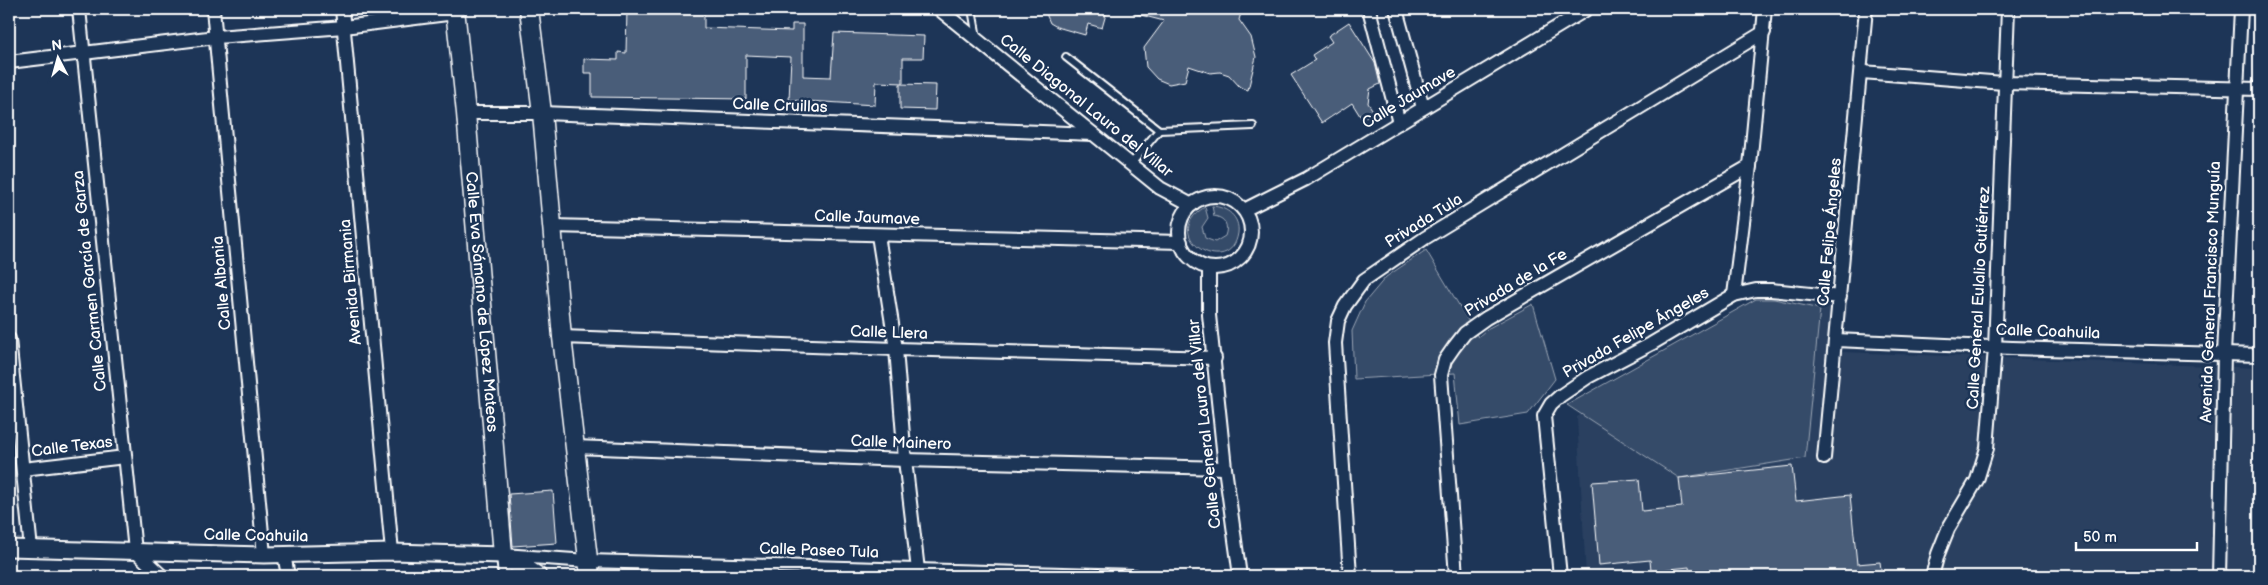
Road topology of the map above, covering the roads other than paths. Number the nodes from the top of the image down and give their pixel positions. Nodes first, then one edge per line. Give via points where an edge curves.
1 (79, 9) edge
2 (213, 9) edge
3 (342, 9) edge
4 (529, 9) edge
5 (939, 9) edge
6 (972, 9) edge
7 (1368, 9) edge
8 (1396, 9) edge
9 (1587, 9) edge
10 (1765, 9) edge
11 (1866, 9) edge
12 (2008, 9) edge
13 (2241, 9) edge
14 (455, 11) edge
15 (344, 27) junction
16 (1764, 32) junction
17 (216, 37) junction
18 (977, 39) junction
19 (83, 54) junction
20 (1066, 57) dead end
21 (9, 62) edge
22 (1862, 72) junction
23 (2004, 83) junction
24 (2236, 88) junction
25 (2259, 89) edge
26 (1423, 108) junction
27 (466, 113) junction
28 (542, 113) junction
29 (1399, 122) junction
30 (1253, 126) dead end
31 (1158, 130) junction
32 (1093, 134) junction
33 (1131, 164) junction
34 (1750, 166) junction
35 (1192, 205) junction
36 (1244, 210) junction
37 (552, 226) junction
38 (878, 235) junction
39 (1181, 242) junction
40 (1209, 268) junction
41 (1734, 295) junction
42 (1840, 297) junction
43 (562, 337) junction
44 (9, 339) edge
45 (1836, 340) junction
46 (1995, 348) junction
47 (896, 350) junction
48 (2224, 354) junction
49 (2259, 355) edge
50 (1215, 358) junction
51 (575, 447) junction
52 (125, 457) junction
53 (1824, 458) dead end
54 (905, 460) junction
55 (1225, 468) junction
56 (23, 469) junction
57 (9, 548) edge
58 (32, 549) junction
59 (135, 551) junction
60 (392, 552) junction
61 (264, 554) junction
62 (284, 554) junction
63 (503, 555) junction
64 (589, 568) edge
65 (918, 570) junction
66 (162, 576) edge
67 (288, 576) edge
68 (505, 576) edge
69 (537, 576) edge
70 (1136, 576) edge
71 (1240, 576) edge
72 (1350, 576) edge
73 (1456, 576) edge
74 (1560, 576) edge
75 (1932, 576) edge
76 (2218, 576) edge

1 - 19 street, Calle Carmen García de Garza
2 - 17 street, Calle Albania
3 - 15 street, Avenida Birmania
4 - 28 main road
5 - 18 street, Calle Diagonal Lauro del Villar
6 - 18 lane
7 - 29 street
8 - 26 street
9 - 26 street, Calle Jaumave
10 - 16 street, Privada Felipe Ángeles
11 - 22 street, Calle Felipe Ángeles
12 - 23 street, Calle General Eulalio Gutiérrez
13 - 24 street, Avenida General Francisco Munguía
14 - 15 street
14 - 27 main road, Calle Eva Sámano de López Mateos
15 - 17 street
15 - 60 street, Avenida Birmania
16 - 34 street, Privada Felipe Ángeles
16 - 72 street, Privada Tula via 1425,238 1364,280 1354,292 1338,321 1335,344
17 - 19 street
17 - 61 street, Calle Albania
18 - 32 street, Calle Diagonal Lauro del Villar
19 - 21 street
19 - 52 street, Calle Carmen García de Garza
20 - 31 lane
22 - 23 street
22 - 42 street, Calle Felipe Ángeles
23 - 24 street
23 - 46 street, Calle General Eulalio Gutiérrez
24 - 25 street
24 - 48 street, Avenida General Francisco Munguía
26 - 29 street, Calle Jaumave
27 - 28 street, Calle Cruillas
27 - 63 main road, Calle Eva Sámano de López Mateos
28 - 32 street, Calle Cruillas
28 - 37 main road
29 - 36 street, Calle Jaumave via 1306,179
30 - 31 lane
31 - 33 lane
32 - 33 street, Calle Diagonal Lauro del Villar
33 - 35 street, Calle Diagonal Lauro del Villar via 1160,188
34 - 41 street, Privada Felipe Ángeles
34 - 73 street, Privada de la Fe via 1527,293 1470,330 1454,346 1441,375
35 - 36 street via 1204,198 1222,197
35 - 39 street via 1180,226
36 - 40 street via 1252,230 1248,248 1236,262
37 - 38 street, Calle Jaumave
37 - 43 main road
38 - 39 street, Calle Jaumave
38 - 47 street
39 - 40 street via 1192,260
40 - 50 street, Calle General Lauro del Villar via 1209,316
41 - 42 street, Privada Felipe Ángeles via 1771,290
41 - 74 street, Privada Felipe Ángeles via 1651,344 1588,376 1551,404 1544,416
42 - 45 street, Calle Felipe Ángeles
43 - 47 street, Calle Llera
43 - 51 main road
44 - 56 street
45 - 46 street, Calle Coahuila
45 - 53 street, Calle Felipe Ángeles
46 - 48 street, Calle Coahuila
46 - 75 street, Calle General Eulalio Gutiérrez via 1987,448 1977,480 1948,529
47 - 50 street, Calle Llera
47 - 54 street
48 - 49 street, Calle Coahuila
48 - 76 street, Avenida General Francisco Munguía
50 - 55 street, Calle General Lauro del Villar
51 - 54 street, Calle Mainero
51 - 64 main road
52 - 56 street, Calle Texas
52 - 59 street, Calle Carmen García de Garza
54 - 55 street, Calle Mainero
54 - 65 street
55 - 71 street, Calle General Lauro del Villar
56 - 58 street
57 - 58 street, Calle Coahuila
58 - 59 street, Calle Coahuila
59 - 61 street, Calle Coahuila
59 - 66 street
60 - 62 street, Calle Coahuila
60 - 63 street, Calle Coahuila
61 - 62 street, Calle Coahuila
62 - 67 street
63 - 64 street, Calle Paseo Tula
63 - 68 street
63 - 69 main road
64 - 65 street, Calle Paseo Tula
65 - 70 street, Calle Paseo Tula

